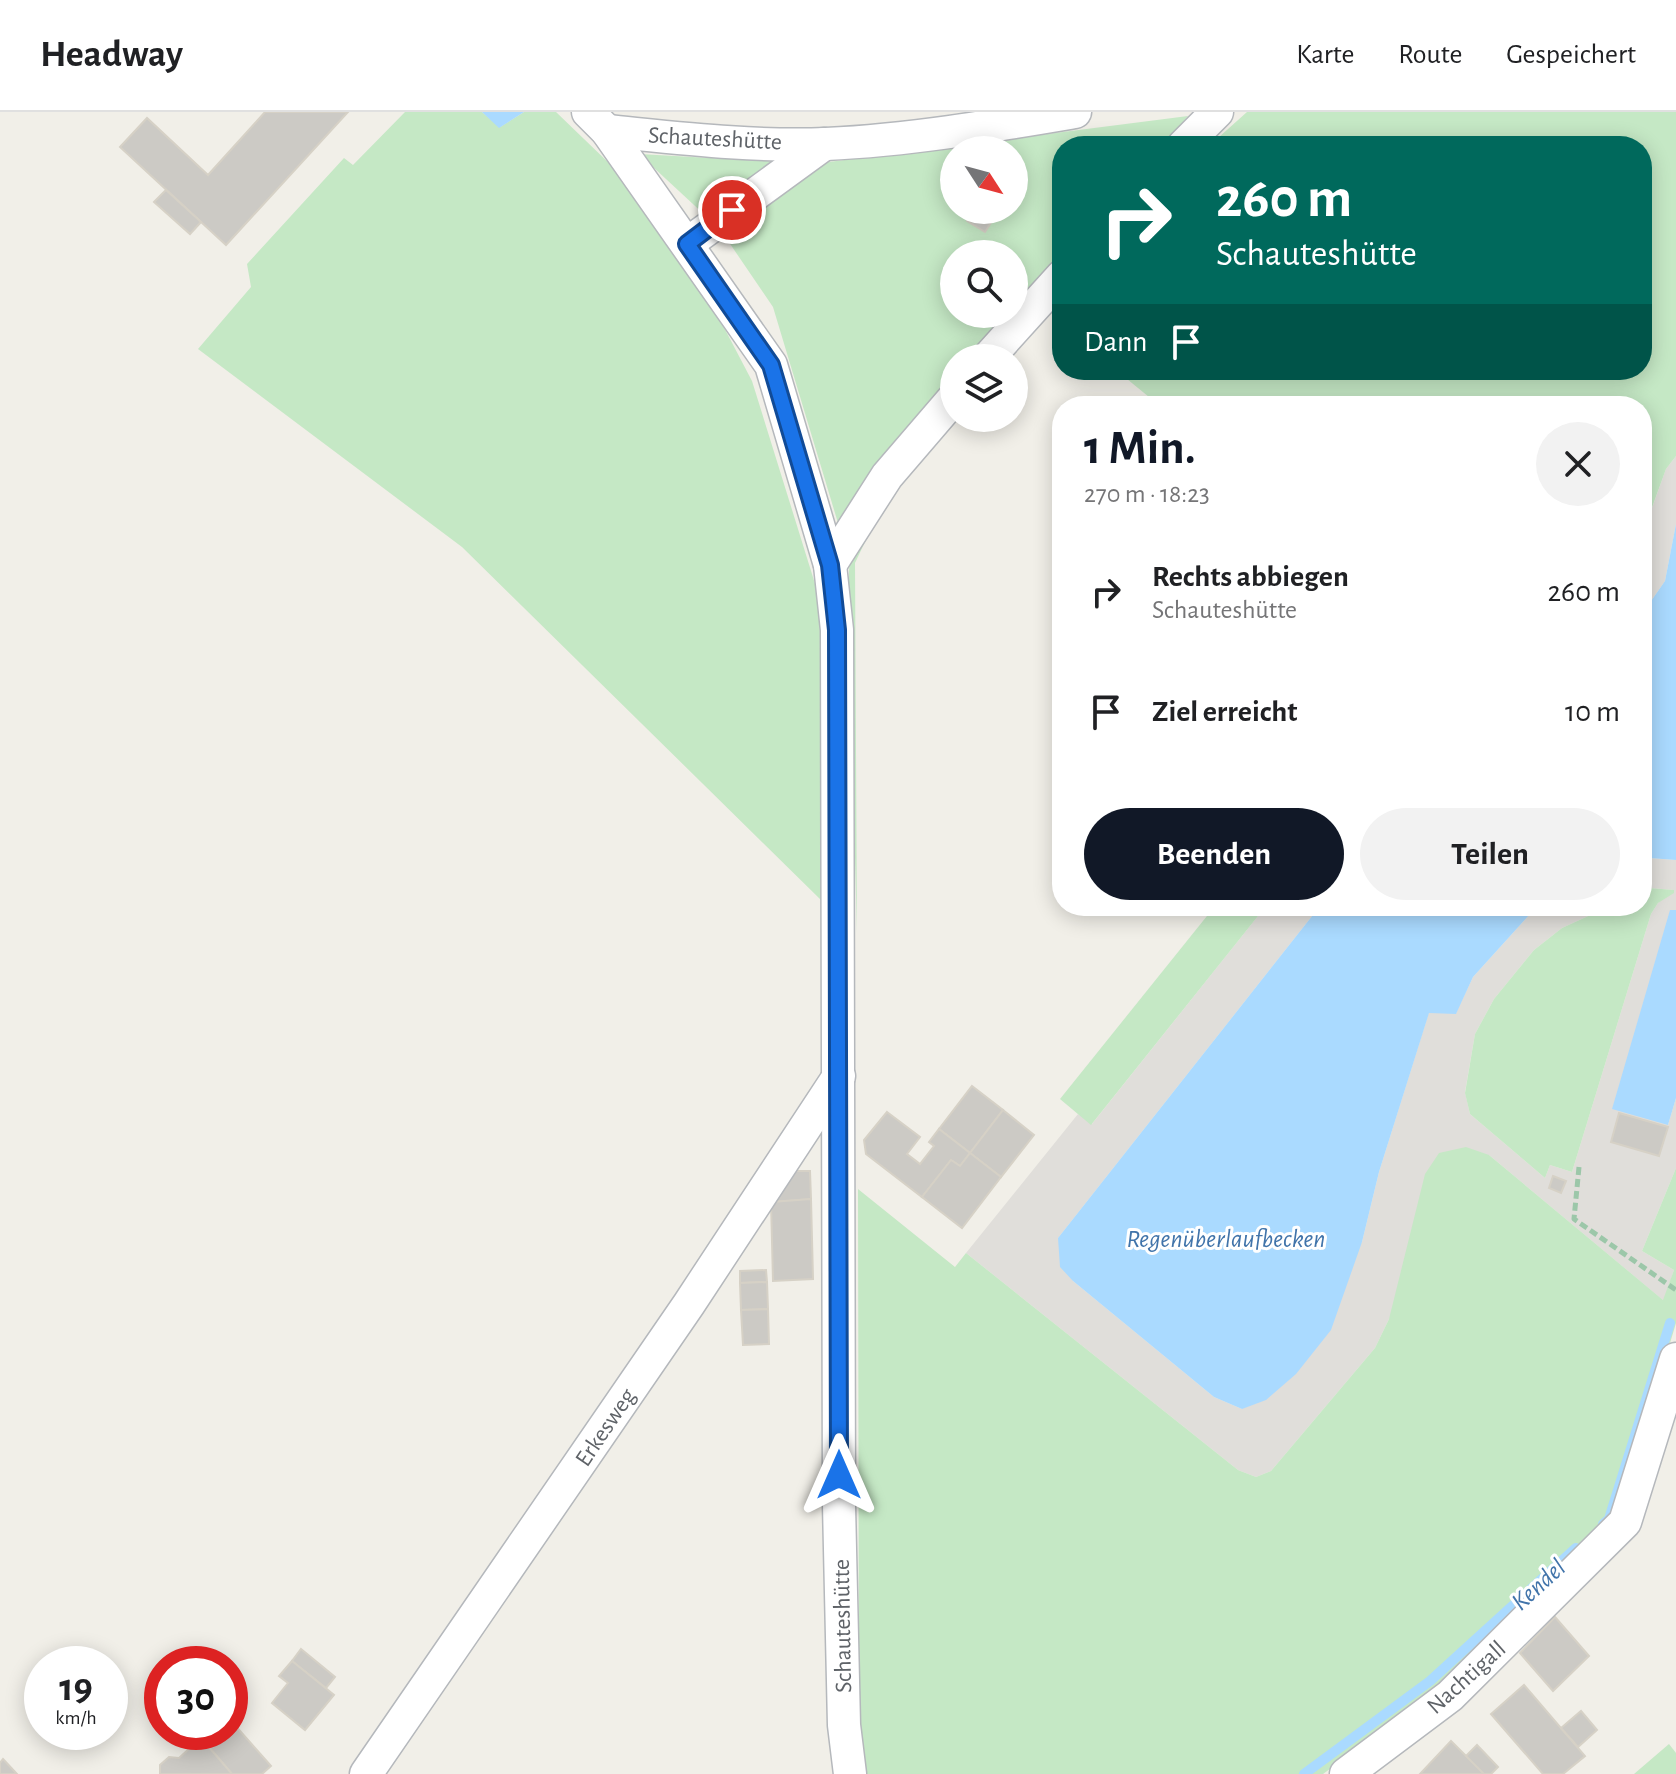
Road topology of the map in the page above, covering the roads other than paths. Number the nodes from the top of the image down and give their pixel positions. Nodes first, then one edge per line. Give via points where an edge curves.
1 (1075, 112) edge
2 (1217, 112) edge
3 (597, 121) edge
4 (1193, 136) edge
5 (824, 144) junction
6 (687, 244) junction
7 (1052, 287) edge
8 (1001, 344) edge
9 (940, 414) edge
10 (830, 565) junction
11 (839, 1076) junction
12 (1676, 1359) edge
13 (366, 1774) edge
14 (850, 1774) edge
15 (1346, 1774) edge

1 - 5 street, Schauteshütte via 942,135
2 - 4 street
3 - 5 street, Schauteshütte via 699,140
3 - 6 street, Schauteshütte
5 - 6 street, Schauteshütte
6 - 10 street, Schauteshütte via 771,365
7 - 8 street
9 - 10 street via 887,476
10 - 11 street, Schauteshütte via 837,630
11 - 13 street, Erkesweg
11 - 14 street, Schauteshütte via 839,1505
12 - 15 street, Nachtigall via 1625,1522 1450,1696

